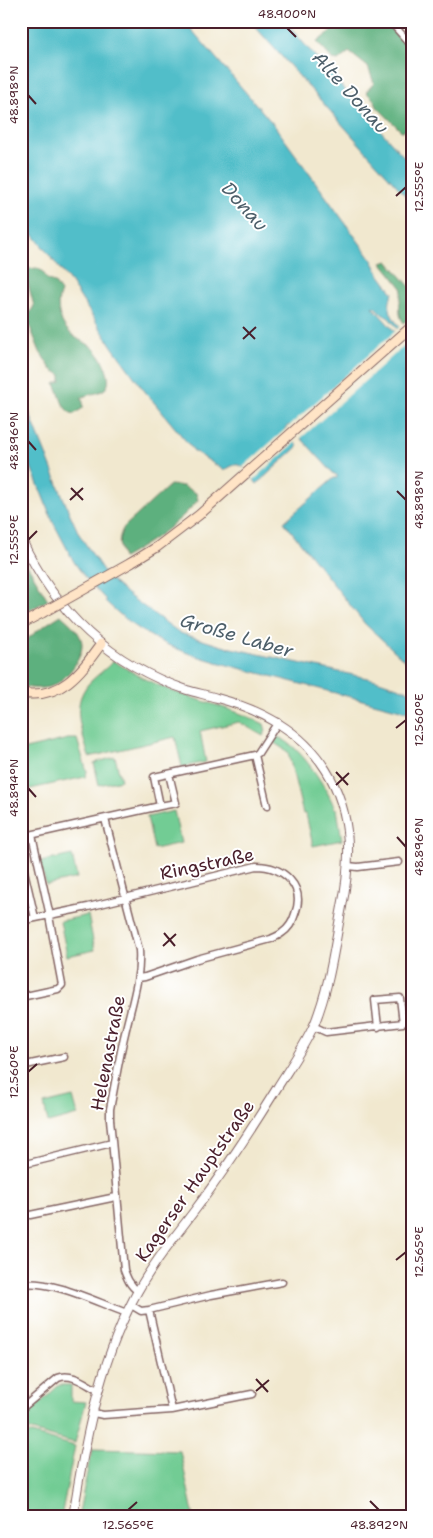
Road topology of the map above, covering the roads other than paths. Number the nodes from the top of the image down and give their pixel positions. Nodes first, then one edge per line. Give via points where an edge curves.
1 (390, 21) edge
2 (412, 46) edge
3 (410, 327) edge
4 (21, 539) edge
5 (21, 624) edge
6 (101, 644) junction
7 (21, 693) edge
8 (278, 722) junction
9 (255, 755) junction
10 (169, 774) junction
11 (160, 806) junction
12 (267, 806) dead end
13 (105, 819) junction
14 (32, 835) junction
15 (21, 837) edge
16 (21, 858) edge
17 (399, 862) dead end
18 (348, 866) junction
19 (125, 897) junction
20 (49, 916) junction
21 (34, 918) junction
22 (21, 921) edge
23 (138, 978) junction
24 (21, 997) edge
25 (313, 1026) junction
26 (378, 1027) junction
27 (64, 1057) dead end
28 (21, 1066) edge
29 (112, 1143) junction
30 (21, 1165) edge
31 (116, 1197) junction
32 (30, 1215) dead end
33 (282, 1282) dead end
34 (21, 1284) edge
35 (138, 1291) junction
36 (130, 1305) junction
37 (150, 1310) junction
38 (127, 1313) junction
39 (99, 1391) junction
40 (252, 1394) dead end
41 (21, 1410) edge
42 (172, 1410) junction
43 (94, 1413) junction
44 (72, 1517) edge

1 - 2 street
3 - 5 main road, bridge via 157,547
4 - 6 street, Kagerser Hauptstraße via 55,596 77,623
6 - 7 main road via 76,675 59,689 50,693
6 - 8 street, Kagerser Hauptstraße via 130,664 166,682 242,706
8 - 9 street
8 - 18 street, Kagerser Hauptstraße via 306,745 332,782 346,822
9 - 10 street
9 - 12 street
10 - 11 street via 154,777
10 - 11 street via 176,803
11 - 13 street
13 - 14 street
13 - 19 street, Helenastraße
14 - 15 street
14 - 20 street
16 - 21 street
17 - 18 street via 358,868
18 - 25 street, Kagerser Hauptstraße via 328,980
19 - 20 street, Ringstraße
19 - 23 street, Helenastraße via 139,950
19 - 23 street, Ringstraße via 256,866 284,874 296,888 298,898 294,918 282,934
20 - 21 street, Ringstraße
20 - 24 street via 62,985 58,989
21 - 22 street, Ringstraße
23 - 29 street, Helenastraße via 110,1109
25 - 26 street via 326,1032
25 - 35 street, Kagerser Hauptstraße via 225,1170
26 - 26 street via 376,1000 400,998 402,1024
27 - 28 street
29 - 30 street
29 - 31 street, Helenastraße
31 - 32 street
31 - 35 street, Helenastraße via 124,1270
33 - 37 street
34 - 38 street via 50,1286
35 - 36 street, Kagerser Hauptstraße
36 - 37 street via 141,1311
36 - 38 street, Kagerser Hauptstraße
37 - 42 street
38 - 39 street, Kagerser Hauptstraße
39 - 41 street via 64,1375
39 - 43 street, Kagerser Hauptstraße
40 - 42 street
42 - 43 street
43 - 44 street, Kagerser Hauptstraße

